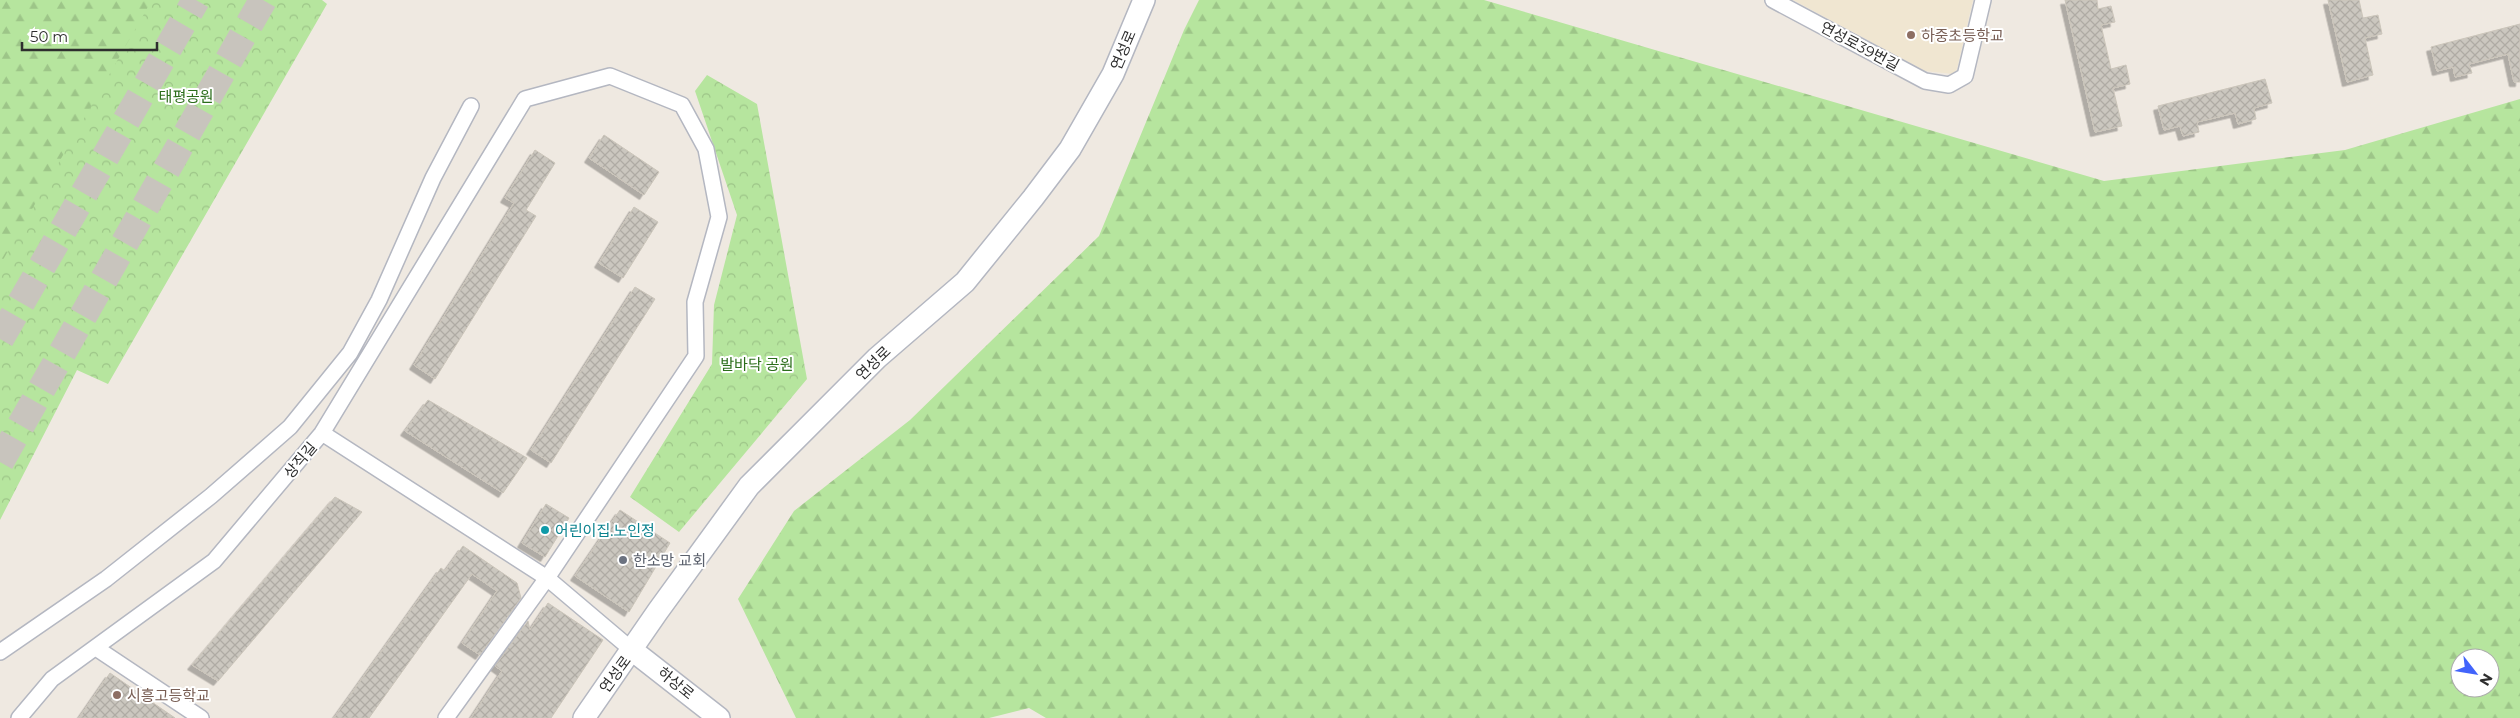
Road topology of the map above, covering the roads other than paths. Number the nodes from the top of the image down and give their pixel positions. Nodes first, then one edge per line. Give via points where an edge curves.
1 (1144, 0) edge
2 (1773, 0) edge
3 (1983, 0) edge
4 (471, 106) dead end
5 (322, 433) junction
6 (547, 578) junction
7 (96, 648) junction
8 (632, 650) junction
9 (0, 652) edge
10 (19, 718) edge
11 (200, 718) edge
12 (446, 718) edge
13 (584, 718) edge
14 (717, 718) edge

1 - 8 street, 연성로 via 1113,74 1070,149 1033,198 965,282 877,358 749,486
2 - 3 street, 연성로39번길 via 1925,81 1949,85 1966,76
4 - 9 street via 433,178 379,300 350,353 290,427 211,496 106,579
5 - 6 street, 상직길
5 - 6 street via 526,100 610,76 682,105 706,149 719,217 695,302 696,356
5 - 7 street, 상직길 via 214,561
6 - 8 street, 상직길
6 - 12 street
7 - 10 street, 상직길 via 52,679
7 - 11 street
8 - 13 street, 연성로
8 - 14 street, 하상로

